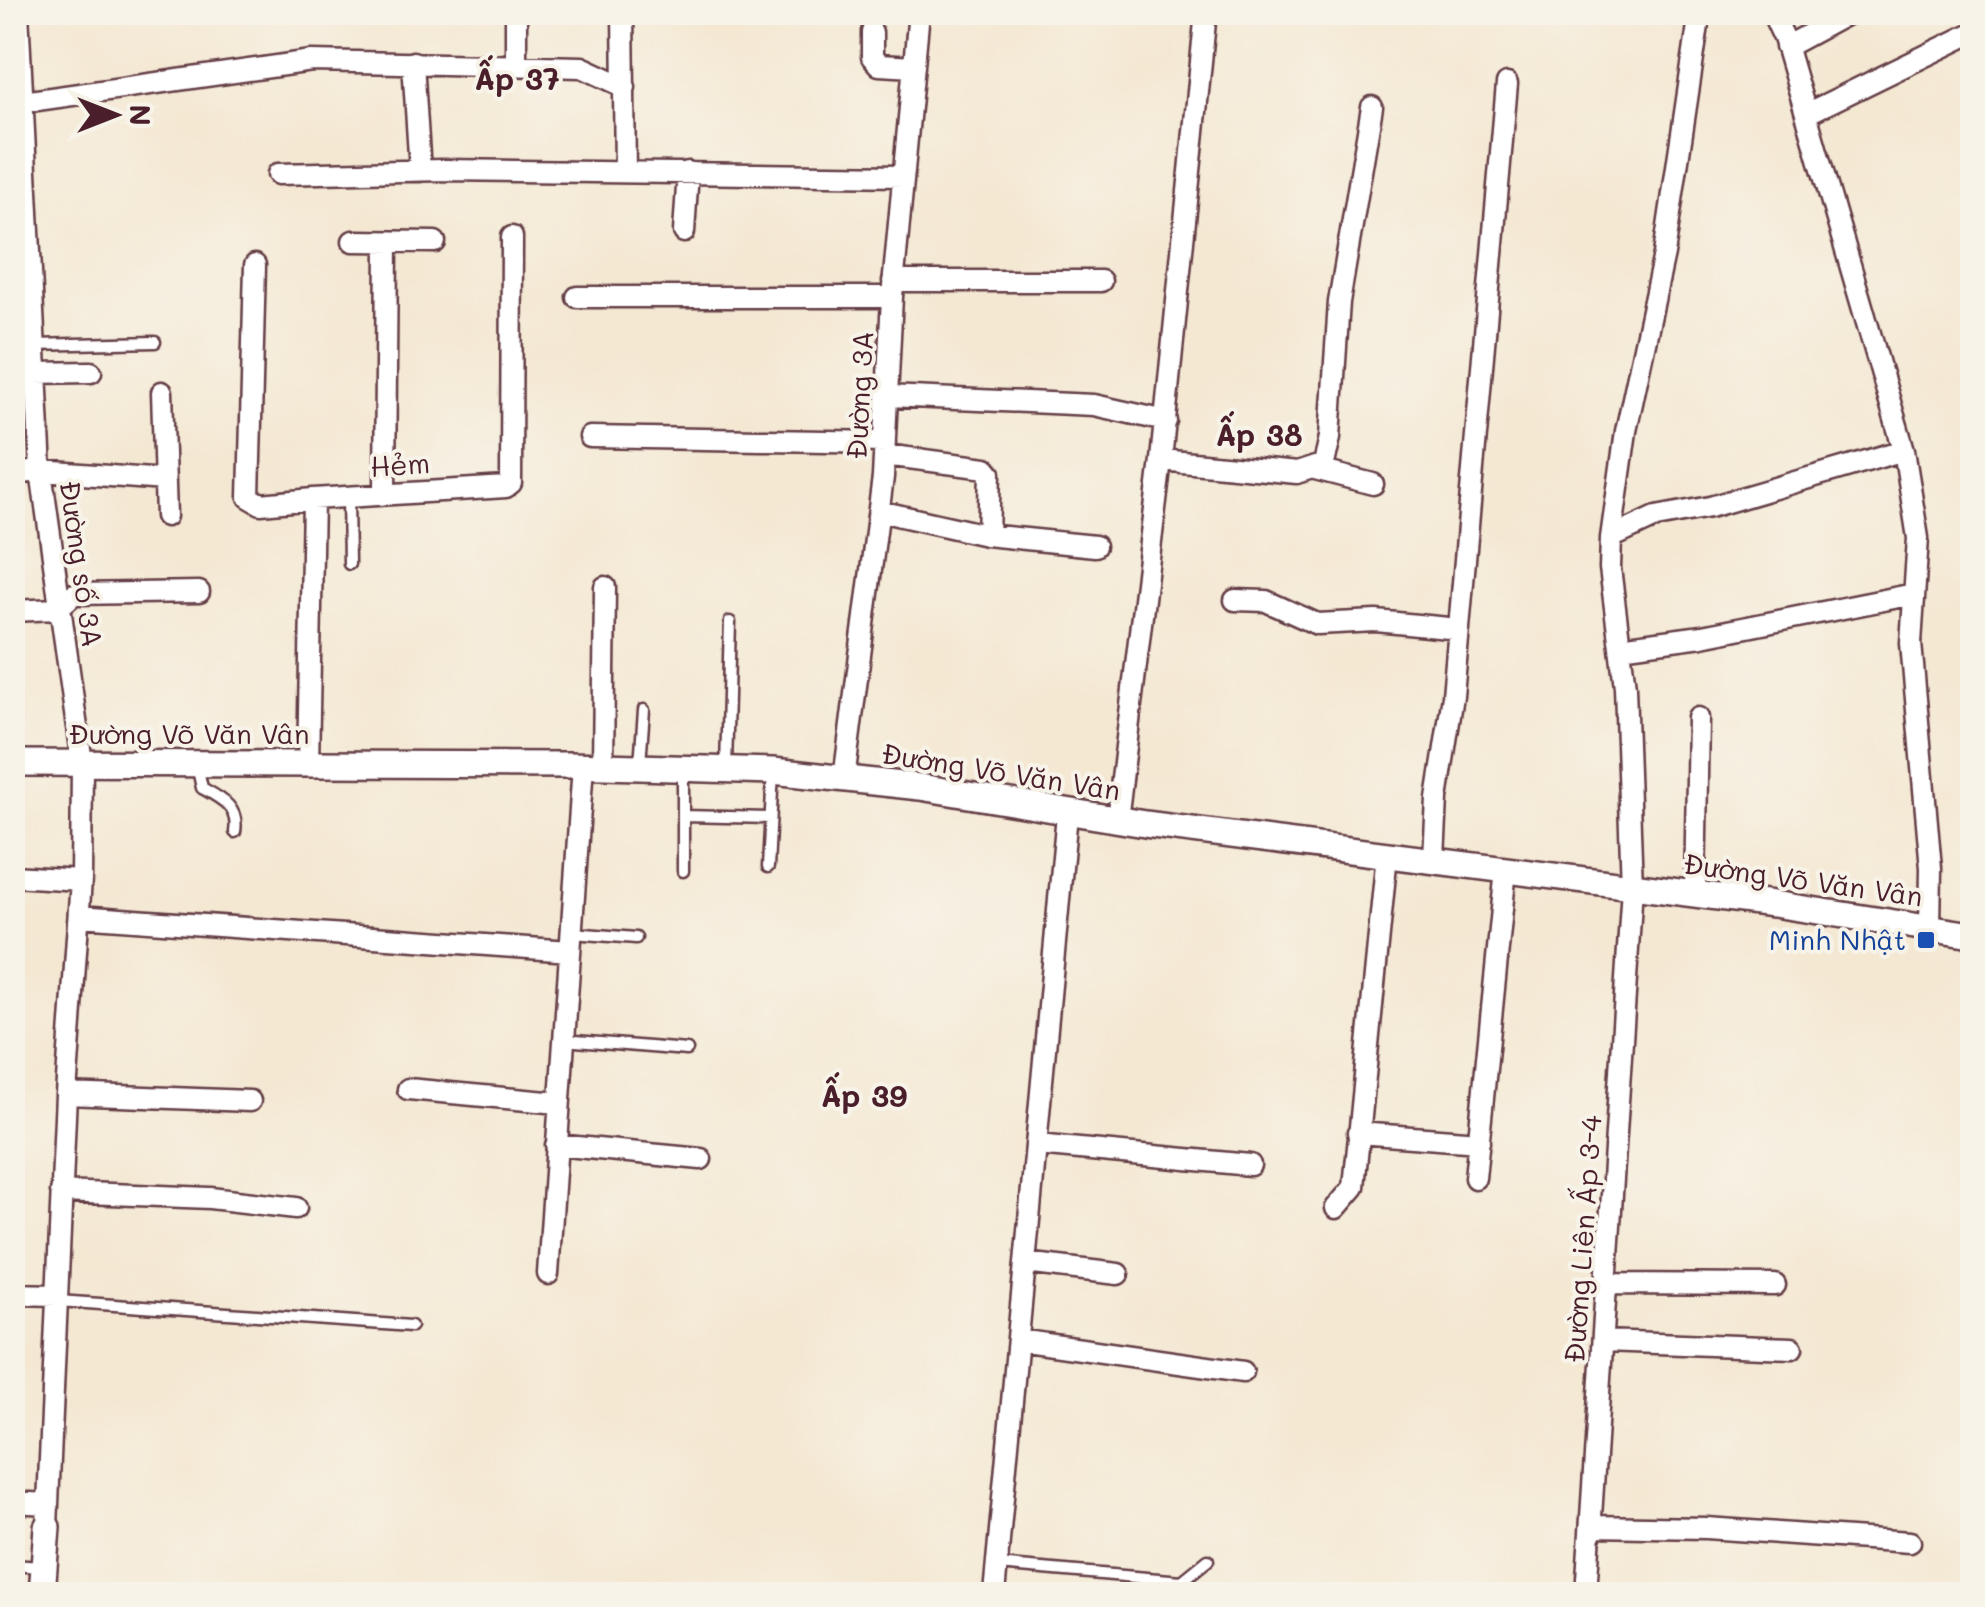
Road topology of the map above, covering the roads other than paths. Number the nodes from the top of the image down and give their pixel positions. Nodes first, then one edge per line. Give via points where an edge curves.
1 (18, 12) edge
2 (516, 12) edge
3 (624, 12) edge
4 (919, 12) edge
5 (1206, 12) edge
6 (1700, 12) edge
7 (1772, 12) edge
8 (1851, 12) edge
9 (872, 32) dead end
10 (1972, 33) edge
11 (1786, 47) junction
12 (413, 62) junction
13 (516, 65) junction
14 (914, 67) junction
15 (1507, 84) dead end
16 (624, 87) junction
17 (23, 102) junction
18 (1372, 107) dead end
19 (1806, 114) junction
20 (420, 171) junction
21 (625, 172) junction
22 (688, 172) junction
23 (278, 174) dead end
24 (903, 176) junction
25 (684, 232) dead end
26 (512, 237) dead end
27 (353, 240) dead end
28 (434, 242) dead end
29 (387, 243) junction
30 (20, 251) edge
31 (255, 266) dead end
32 (1100, 281) dead end
33 (892, 289) junction
34 (577, 298) dead end
35 (155, 342) dead end
36 (33, 345) junction
37 (35, 372) junction
38 (91, 372) dead end
39 (162, 392) dead end
40 (888, 396) junction
41 (1166, 421) junction
42 (590, 436) dead end
43 (885, 448) junction
44 (1904, 450) junction
45 (1162, 460) junction
46 (1315, 468) junction
47 (41, 471) junction
48 (12, 474) edge
49 (165, 480) junction
50 (1374, 484) dead end
51 (386, 492) junction
52 (348, 496) junction
53 (313, 499) junction
54 (879, 511) junction
55 (166, 516) dead end
56 (988, 535) junction
57 (1611, 538) junction
58 (1095, 546) dead end
59 (350, 564) dead end
60 (606, 588) dead end
61 (200, 592) dead end
62 (1914, 594) junction
63 (1236, 600) dead end
64 (57, 609) junction
65 (12, 610) edge
66 (730, 622) dead end
67 (1459, 629) junction
68 (1620, 647) junction
69 (644, 710) dead end
70 (1698, 718) dead end
71 (82, 763) junction
72 (12, 764) edge
73 (196, 764) junction
74 (308, 765) junction
75 (593, 766) junction
76 (639, 767) junction
77 (683, 768) junction
78 (726, 769) junction
79 (773, 771) junction
80 (844, 779) junction
81 (1067, 814) junction
82 (683, 816) junction
83 (770, 818) junction
84 (1117, 820) junction
85 (235, 832) dead end
86 (1387, 854) junction
87 (1434, 858) junction
88 (768, 868) dead end
89 (1506, 869) junction
90 (683, 871) dead end
91 (12, 876) edge
92 (81, 880) junction
93 (1632, 887) junction
94 (1694, 894) junction
95 (79, 916) junction
96 (1930, 928) junction
97 (1972, 934) edge
98 (636, 938) dead end
99 (571, 942) junction
100 (562, 1040) junction
101 (687, 1050) dead end
102 (408, 1088) dead end
103 (66, 1094) junction
104 (250, 1101) dead end
105 (558, 1102) junction
106 (1358, 1133) junction
107 (1478, 1142) junction
108 (556, 1145) junction
109 (1036, 1145) junction
110 (700, 1159) dead end
111 (1250, 1165) dead end
112 (1475, 1178) dead end
113 (61, 1192) junction
114 (296, 1208) dead end
115 (1336, 1208) dead end
116 (1025, 1263) junction
117 (548, 1274) dead end
118 (1118, 1274) dead end
119 (1610, 1284) junction
120 (1775, 1285) dead end
121 (12, 1294) edge
122 (57, 1298) junction
123 (411, 1326) dead end
124 (1018, 1340) junction
125 (1604, 1341) junction
126 (1792, 1348) dead end
127 (1243, 1372) dead end
128 (12, 1502) edge
129 (48, 1516) junction
130 (1590, 1526) junction
131 (1910, 1542) dead end
132 (1208, 1560) dead end
133 (12, 1565) edge
134 (996, 1565) junction
135 (43, 1567) junction
136 (42, 1594) edge
137 (994, 1594) edge
138 (1586, 1594) edge

1 - 17 street, Đường số 3A
2 - 13 street
3 - 16 street
4 - 14 street, Đường 3A
5 - 41 street
6 - 57 street, Đường Liên Ấp 3-4
7 - 11 street
8 - 11 street
9 - 14 street via 872,57 879,65
10 - 19 street
11 - 19 street
12 - 13 street
12 - 17 street via 312,61
12 - 20 street
13 - 16 street via 582,67
14 - 24 street, Đường 3A
15 - 67 street
16 - 21 street
17 - 30 street, Đường số 3A
18 - 46 street via 1340,302 1330,436 1324,464
19 - 44 street
20 - 21 street
20 - 23 street
21 - 22 street
22 - 24 street
22 - 25 street
24 - 33 street, Đường 3A
26 - 51 street, Hẻm via 510,483
27 - 29 street
28 - 29 street
29 - 51 street
30 - 36 street, Đường số 3A
31 - 53 street, Hẻm via 249,497 261,504
32 - 33 street
33 - 34 street
33 - 40 street, Đường 3A
35 - 36 lane
36 - 37 street, Đường số 3A
37 - 38 street
37 - 47 street, Đường số 3A
39 - 49 street
40 - 41 street via 1094,405
40 - 43 street, Đường 3A
41 - 45 street
42 - 43 street
43 - 54 street, Đường 3A
43 - 56 street via 986,468
44 - 57 street via 1656,517
44 - 62 street via 1918,538
45 - 46 street via 1297,473
45 - 84 street
46 - 50 street
47 - 48 street
47 - 49 street
47 - 64 street, Đường số 3A
49 - 55 street
51 - 52 street, Hẻm
52 - 53 street, Hẻm
52 - 59 lane
53 - 74 street
54 - 56 street
54 - 80 street, Đường 3A
56 - 58 street
57 - 68 street, Đường Liên Ấp 3-4
60 - 75 street
61 - 64 street via 74,594
62 - 68 street
62 - 96 street via 1911,643
63 - 67 street via 1266,600 1317,624
64 - 65 street
64 - 71 street, Đường số 3A
66 - 78 lane
67 - 87 street
68 - 93 street, Đường Liên Ấp 3-4
69 - 76 lane
70 - 94 street
71 - 72 street, Đường Võ Văn Vân
71 - 73 street, Đường Võ Văn Vân
71 - 92 street, Đường số 3A
73 - 74 street, Đường Võ Văn Vân
73 - 85 lane via 202,788 228,802
74 - 75 street, Đường Võ Văn Vân
75 - 76 street, Đường Võ Văn Vân
75 - 99 street
76 - 77 street, Đường Võ Văn Vân
77 - 78 street, Đường Võ Văn Vân
77 - 82 lane
78 - 79 street, Đường Võ Văn Vân
79 - 80 street, Đường Võ Văn Vân
79 - 83 lane
80 - 81 street, Đường Võ Văn Vân
81 - 84 street, Đường Võ Văn Vân
81 - 109 street
82 - 83 lane
82 - 90 lane
83 - 88 lane
84 - 86 street, Đường Võ Văn Vân
86 - 87 street, Đường Võ Văn Vân
86 - 106 street
87 - 89 street, Đường Võ Văn Vân
89 - 93 street, Đường Võ Văn Vân
89 - 107 street
91 - 92 street
92 - 95 street, Đường số 3A
93 - 94 street, Đường Võ Văn Vân
93 - 119 street, Đường Liên Ấp 3-4
94 - 96 street, Đường Võ Văn Vân
95 - 99 street
95 - 103 street, Đường số 3A
96 - 97 street, Đường Võ Văn Vân
98 - 99 lane
99 - 100 street
100 - 101 lane
100 - 105 street
102 - 105 street
103 - 104 street
103 - 113 street, Đường số 3A
105 - 108 street
106 - 107 street
106 - 115 street via 1354,1188
107 - 112 street
108 - 110 street
108 - 117 street
109 - 111 street
109 - 116 street
113 - 114 street
113 - 122 street, Đường số 3A
116 - 118 street
116 - 124 street
119 - 120 street
119 - 125 street, Đường Liên Ấp 3-4
121 - 122 street
122 - 123 lane
122 - 129 street, Đường số 3A
124 - 127 street
124 - 134 street
125 - 126 street
125 - 130 street, Đường Liên Ấp 3-4
128 - 129 street
129 - 135 street
130 - 131 street
130 - 138 street, Đường Liên Ấp 3-4
132 - 134 lane via 1182,1581
133 - 135 lane
134 - 137 street
135 - 136 street

